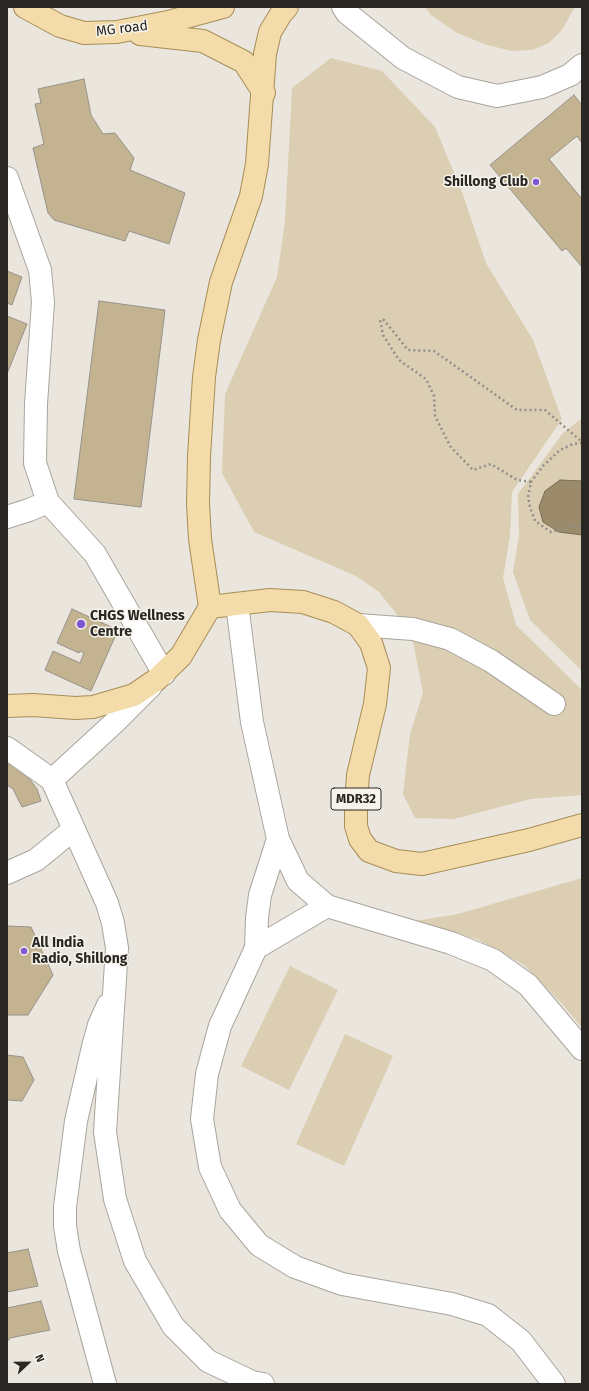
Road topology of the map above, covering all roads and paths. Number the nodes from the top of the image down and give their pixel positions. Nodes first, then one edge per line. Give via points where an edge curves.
1 (26, 7) edge
2 (223, 7) edge
3 (287, 7) edge
4 (343, 7) edge
5 (117, 32) junction
6 (582, 65) edge
7 (264, 93) junction
8 (7, 178) edge
9 (582, 443) edge
10 (531, 482) junction
11 (48, 502) junction
12 (7, 517) edge
13 (582, 526) edge
14 (237, 604) junction
15 (210, 607) junction
16 (358, 625) junction
17 (160, 677) junction
18 (554, 704) dead end
19 (7, 706) edge
20 (7, 748) edge
21 (52, 780) junction
22 (582, 825) edge
23 (74, 830) junction
24 (278, 839) junction
25 (7, 873) edge
26 (327, 906) junction
27 (256, 948) junction
28 (116, 973) junction
29 (582, 1049) edge
30 (105, 1384) edge
31 (262, 1384) edge
32 (554, 1384) edge

1 - 5 main road, MG road via 72,30 84,33
2 - 5 main road, MG road
3 - 7 main road via 270,32 265,54
4 - 6 street via 403,58 458,87 497,96 542,87 570,75
5 - 7 main road via 202,41 244,62
7 - 15 main road via 251,196 221,282 204,377 198,504 200,539
8 - 11 street via 40,270 43,302 35,463
9 - 10 path via 560,450
9 - 10 path via 545,410 517,410 434,351 408,350 384,320 380,320 383,336 399,360 426,379 434,396 435,416 450,446 473,470 491,464 517,480
10 - 13 path via 528,497 535,521 551,532
11 - 12 street
11 - 17 street via 95,554
14 - 15 main road, MDR32
14 - 16 main road, MDR32 via 270,600 303,602 334,612
14 - 24 street via 252,722
15 - 17 main road via 181,656
16 - 18 street via 413,629 450,639 490,661
16 - 22 main road, MDR32 via 371,643 379,668 375,704 358,775 356,804 356,826 360,839 369,851 396,861 422,864 529,840
17 - 19 main road via 134,695 93,707
17 - 21 street
20 - 21 street
21 - 23 street
23 - 25 street via 36,860
23 - 28 street via 107,903 113,923 117,948
24 - 26 street via 298,882
24 - 27 street via 260,896 256,918
26 - 27 street
26 - 29 street via 451,944 493,960 528,985
27 - 32 street via 220,1026 207,1074 202,1120 210,1167 230,1210 259,1245 295,1267 342,1284 452,1304 488,1316 521,1341
28 - 30 street via 108,1005 92,1047 76,1121 65,1207 69,1251
28 - 31 street via 105,1132 115,1199 135,1261 173,1326 208,1361 252,1382

